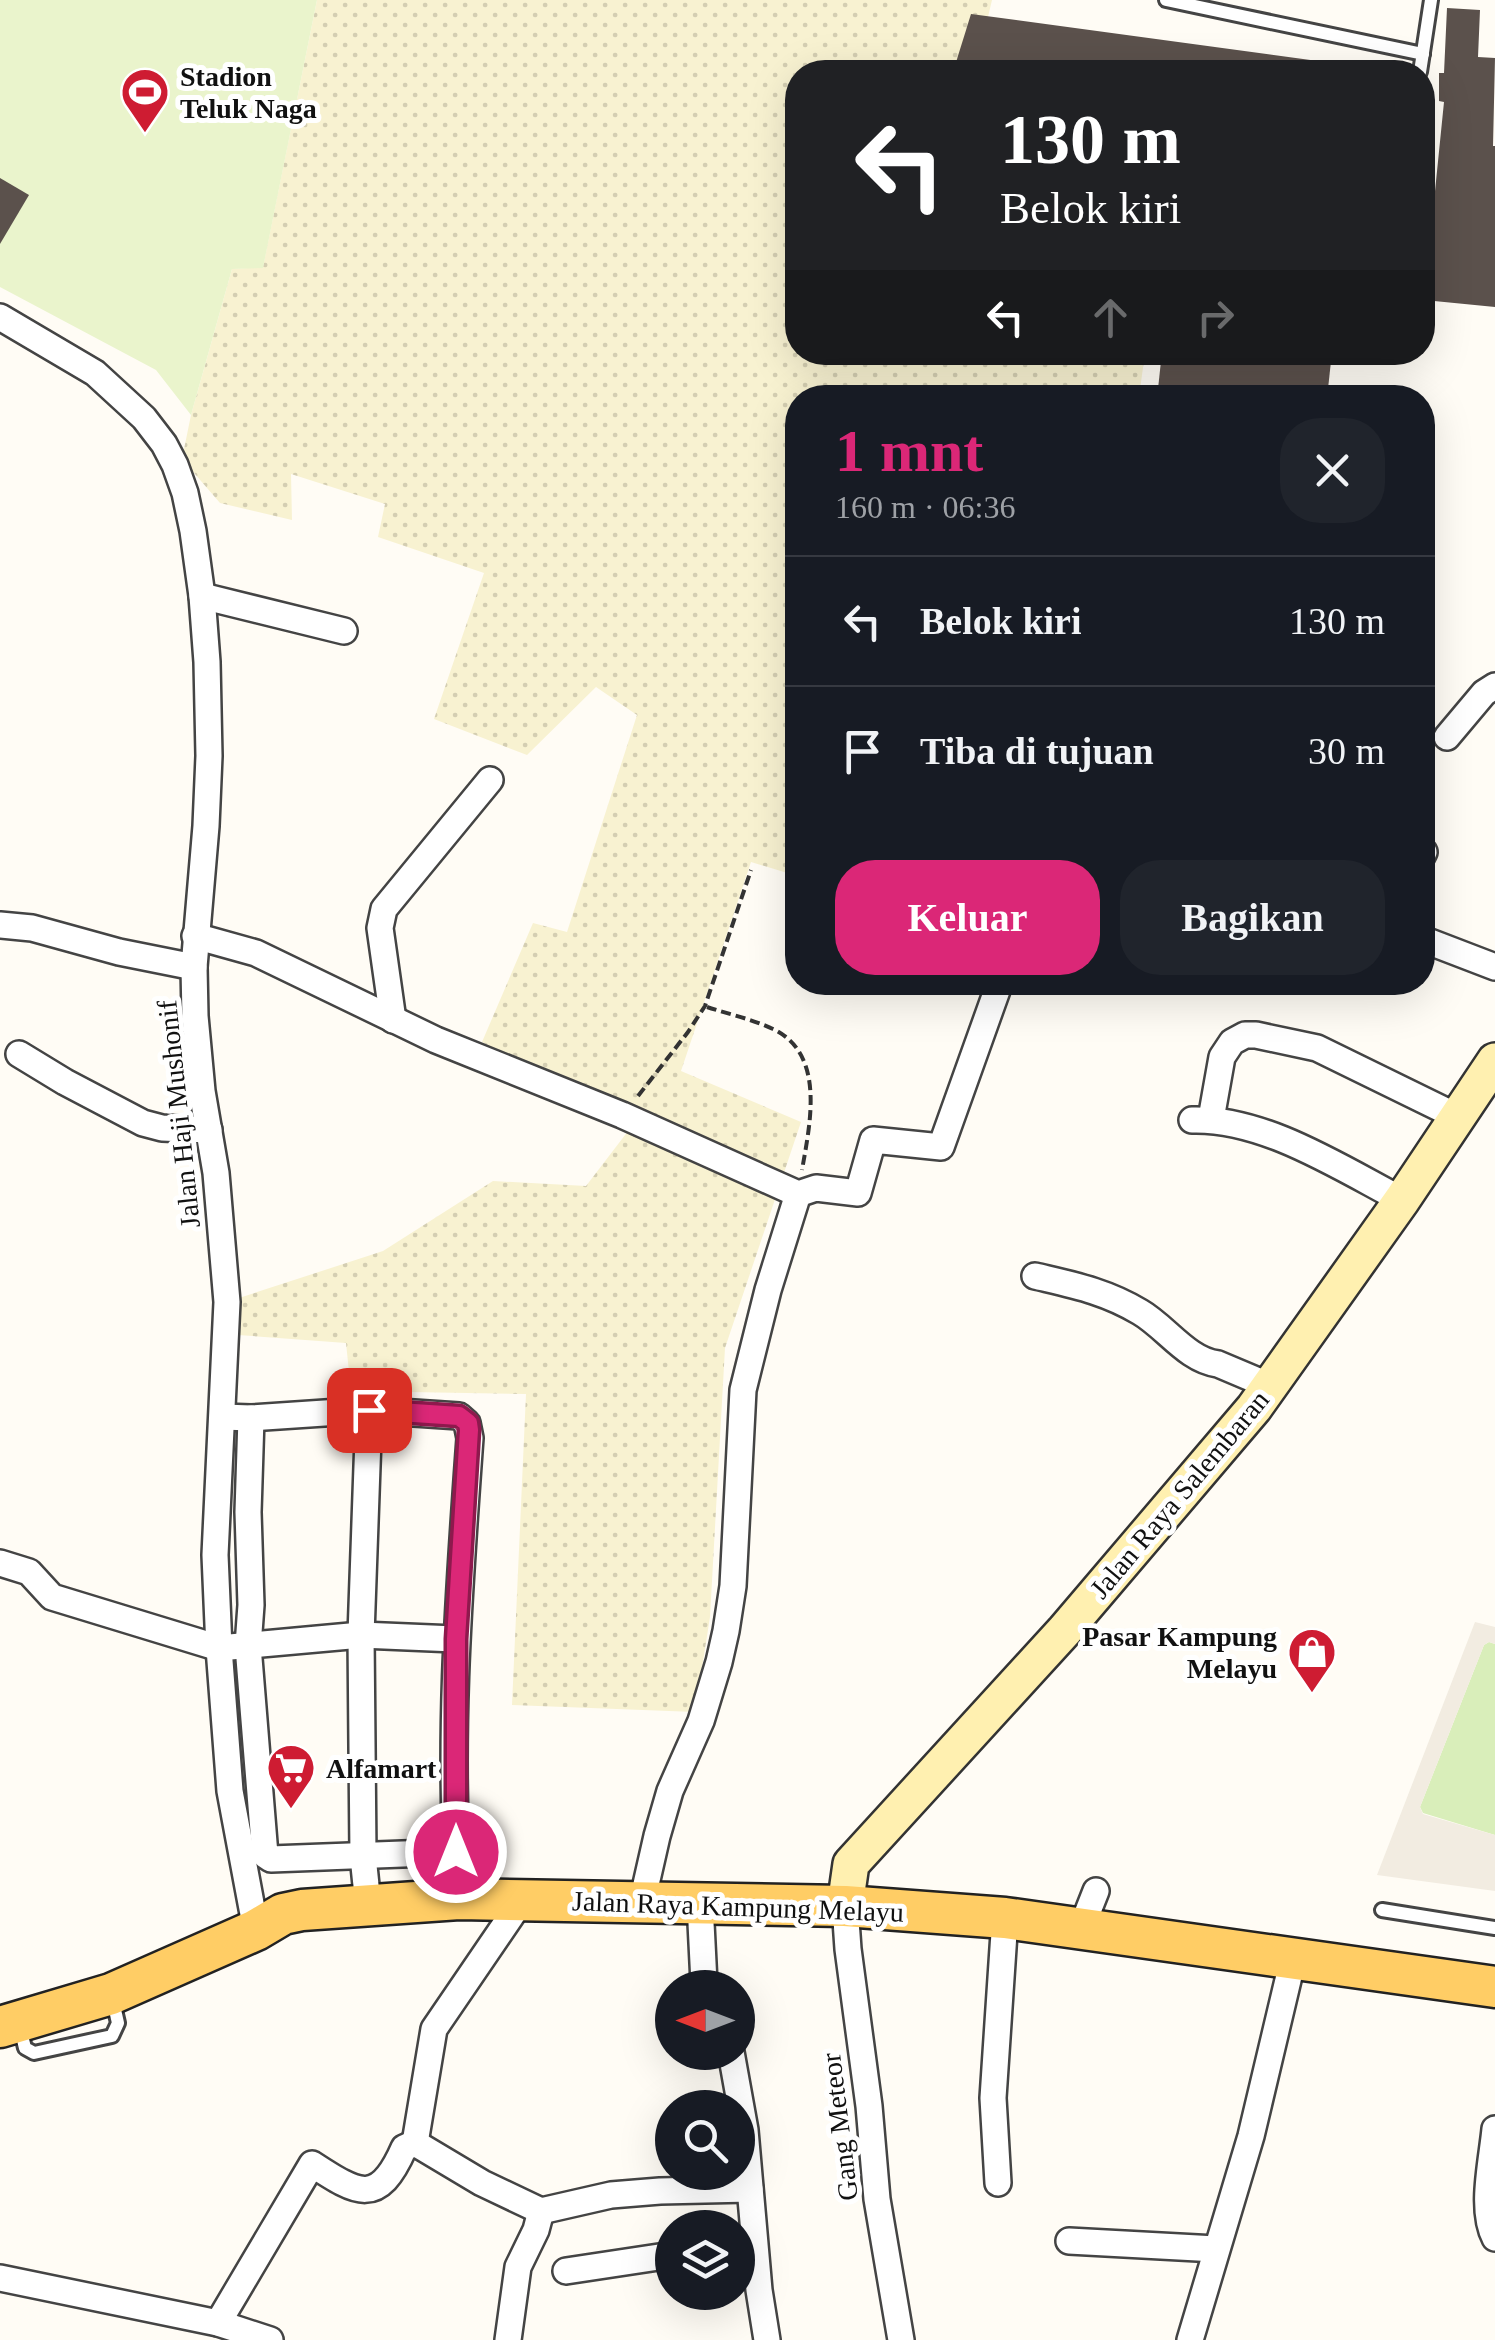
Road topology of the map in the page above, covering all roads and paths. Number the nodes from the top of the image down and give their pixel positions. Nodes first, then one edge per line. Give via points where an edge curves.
1 (1166, 0) edge
2 (1432, 0) edge
3 (1423, 54) junction
4 (1422, 60) edge
5 (0, 317) edge
6 (202, 596) junction
7 (344, 631) dead end
8 (1495, 686) edge
9 (1447, 737) dead end
10 (490, 780) dead end
11 (751, 870) dead end
12 (0, 925) edge
13 (195, 936) junction
14 (1435, 944) edge
15 (194, 967) junction
16 (1495, 967) edge
17 (995, 995) edge
18 (704, 1006) junction
19 (393, 1020) junction
20 (19, 1054) dead end
21 (1495, 1061) edge
22 (622, 1116) junction
23 (1458, 1116) junction
24 (209, 1130) junction
25 (798, 1194) junction
26 (1402, 1200) junction
27 (1035, 1276) dead end
28 (1270, 1386) junction
29 (369, 1410) junction
30 (223, 1416) junction
31 (251, 1418) junction
32 (0, 1564) edge
33 (361, 1635) junction
34 (456, 1639) junction
35 (248, 1646) junction
36 (219, 1648) junction
37 (456, 1852) junction
38 (363, 1856) junction
39 (1096, 1891) dead end
40 (459, 1899) junction
41 (522, 1900) junction
42 (642, 1902) junction
43 (700, 1904) junction
44 (368, 1905) junction
45 (845, 1906) junction
46 (1382, 1910) dead end
47 (1005, 1918) junction
48 (1495, 1928) edge
49 (1081, 1929) junction
50 (256, 1930) junction
51 (1294, 1959) junction
52 (703, 1970) edge
53 (1495, 1988) edge
54 (9, 2023) edge
55 (1495, 2130) edge
56 (416, 2143) junction
57 (998, 2183) dead end
58 (705, 2190) edge
59 (541, 2211) junction
60 (1495, 2238) edge
61 (1069, 2241) dead end
62 (1216, 2248) junction
63 (655, 2258) edge
64 (566, 2271) dead end
65 (0, 2278) edge
66 (755, 2285) edge
67 (218, 2323) junction
68 (270, 2340) edge
69 (508, 2340) edge
70 (767, 2340) edge
71 (900, 2340) edge
72 (1190, 2340) edge

1 - 3 lane
2 - 3 lane
3 - 4 lane
5 - 6 street, Jalan Haji Mushonif via 94,374 164,444 185,493
6 - 7 street
6 - 13 street, Jalan Haji Mushonif via 209,756
8 - 9 street
10 - 19 street via 384,909 380,928
11 - 18 path
12 - 15 street
13 - 15 street, Jalan Haji Mushonif
13 - 19 street via 256,953
14 - 16 street
15 - 24 street, Jalan Haji Mushonif
17 - 25 street via 941,1147 872,1140 858,1193 816,1188
18 - 22 path
18 - 25 path via 773,1029 804,1061 812,1113
19 - 22 street
20 - 24 street via 143,1124
21 - 23 main road, Jalan Raya Salembaran
22 - 25 street
23 - 26 main road, Jalan Raya Salembaran
23 - 26 street via 1317,1048 1245,1035 1222,1056 1201,1120 1270,1133
24 - 30 street, Jalan Haji Mushonif via 226,1302
25 - 42 street via 743,1390 733,1586 723,1647 670,1791
26 - 28 main road, Jalan Raya Salembaran
27 - 28 street via 1106,1294 1210,1363
28 - 45 main road, Jalan Raya Salembaran via 1065,1630 852,1864
29 - 31 street
29 - 33 street
29 - 34 street via 459,1416 468,1423
30 - 31 street
30 - 36 street, Jalan Haji Mushonif via 215,1555
31 - 35 street
32 - 36 street via 29,1572 52,1597
33 - 34 street
33 - 35 street
33 - 38 street
34 - 37 street
35 - 36 street
35 - 38 street via 265,1854
36 - 50 street, Jalan Haji Mushonif via 230,1791
37 - 38 street
37 - 40 street
38 - 44 street
39 - 49 street
40 - 41 main road, Jalan Raya Kampung Melayu
40 - 44 main road, Jalan Raya Kampung Melayu
41 - 42 main road, Jalan Raya Kampung Melayu
41 - 56 street via 434,2029
42 - 43 main road, Jalan Raya Kampung Melayu
43 - 45 main road, Jalan Raya Kampung Melayu
43 - 52 street
44 - 50 main road, Jalan Raya Kampung Melayu via 283,1914
45 - 47 main road, Jalan Raya Kampung Melayu
45 - 71 street, Gang Meteor via 877,2199
46 - 48 lane
47 - 49 main road, Jalan Raya Kampung Melayu
47 - 57 street via 992,2098
49 - 51 main road, Jalan Raya Kampung Melayu
50 - 54 main road, Jalan Raya Kampung Melayu via 111,1994
51 - 53 main road, Jalan Raya Kampung Melayu
51 - 62 street
55 - 60 street via 1488,2204
56 - 59 street
56 - 67 street via 404,2148 374,2190 350,2188 312,2164
58 - 59 street via 612,2196
59 - 69 street via 518,2267
61 - 62 street
62 - 72 street
63 - 64 street
65 - 67 street
66 - 70 street
67 - 68 street

